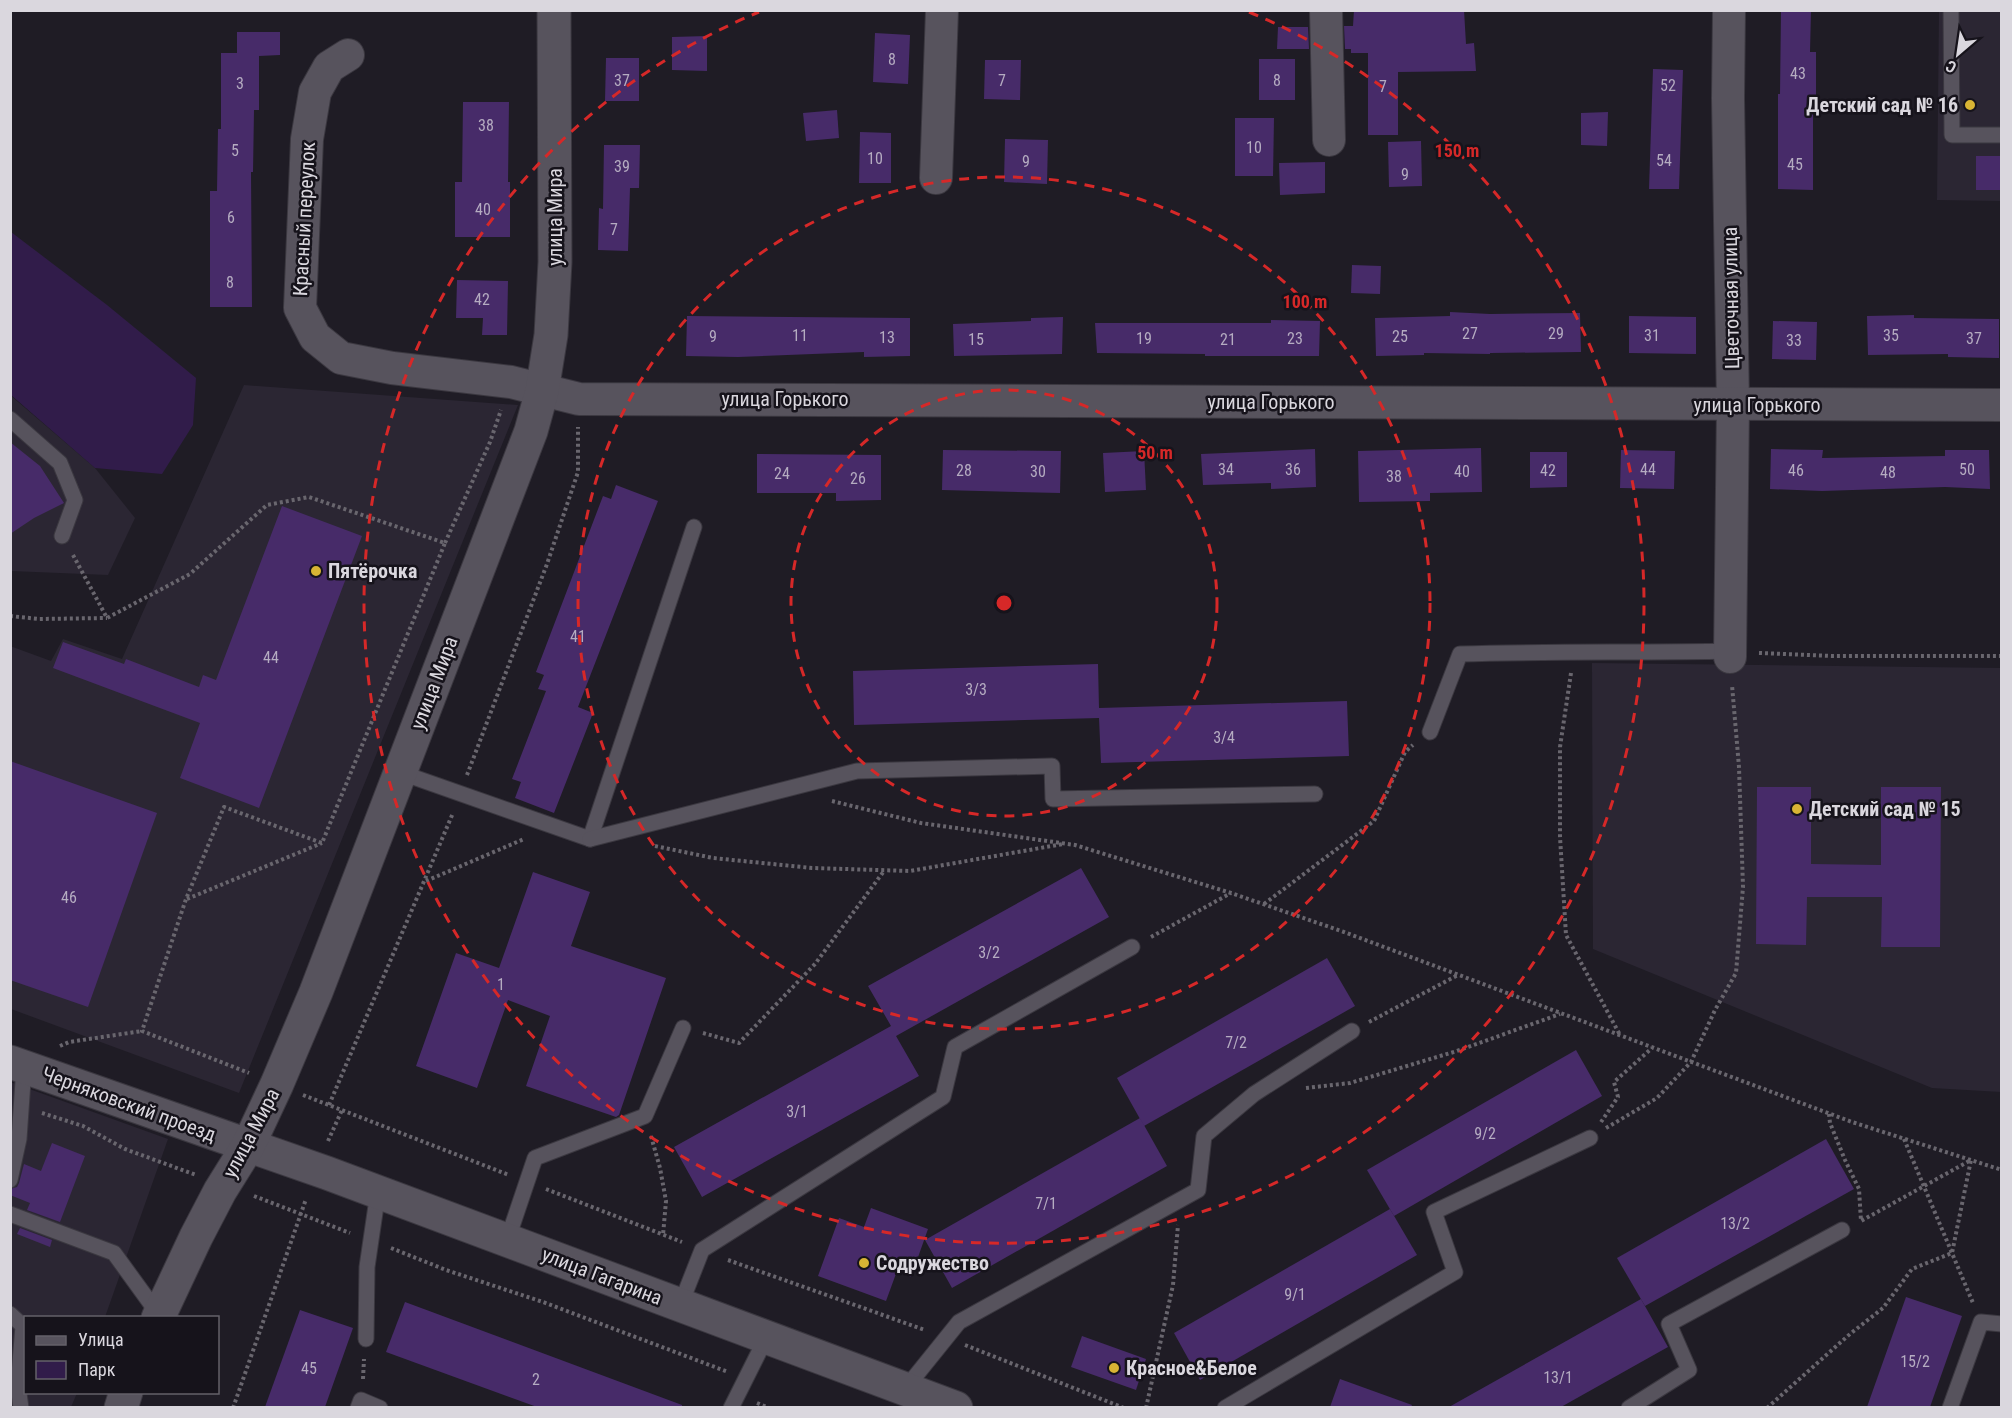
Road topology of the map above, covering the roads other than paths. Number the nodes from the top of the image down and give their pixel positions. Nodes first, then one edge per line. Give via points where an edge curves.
1 (555, 10) edge
2 (942, 10) edge
3 (1326, 10) edge
4 (1729, 10) edge
5 (1951, 10) edge
6 (348, 55) dead end
7 (2001, 135) edge
8 (1329, 140) dead end
9 (936, 178) dead end
10 (542, 391) junction
11 (1733, 405) junction
12 (2001, 405) edge
13 (10, 419) edge
14 (694, 527) dead end
15 (63, 536) road end
16 (1730, 654) joint
17 (1430, 732) road end
18 (399, 772) junction
19 (1315, 794) dead end
20 (597, 837) junction
21 (1131, 947) road end
22 (683, 1028) road end
23 (1352, 1031) road end
24 (18, 1065) edge
25 (1590, 1138) road end
26 (248, 1146) junction
27 (10, 1180) edge
28 (378, 1192) junction
29 (10, 1214) edge
30 (1842, 1230) dead end
31 (507, 1241) junction
32 (680, 1306) junction
33 (10, 1314) edge
34 (159, 1316) edge
35 (2001, 1324) edge
36 (766, 1338) junction
37 (366, 1339) road end
38 (905, 1389) junction
39 (359, 1404) edge
40 (21, 1407) edge
41 (380, 1407) edge
42 (730, 1407) edge
43 (956, 1407) edge
44 (1225, 1407) edge
45 (1629, 1407) edge
46 (1950, 1407) edge

1 - 10 main road, улица Мира via 555,262 551,335
2 - 9 street
3 - 8 street
4 - 11 street, Цветочная улица
5 - 7 lane via 1952,135
6 - 10 street, Красный переулок via 329,67 315,92 307,139 300,308 315,337 341,358 511,382
10 - 11 street, улица Горького via 579,399 644,400
10 - 18 main road, улица Мира via 516,472
11 - 12 street, улица Горького
11 - 16 street, Цветочная улица
13 - 15 lane via 60,463 75,500
14 - 20 lane
16 - 17 lane via 1460,654
18 - 20 lane via 553,826
18 - 26 main road, улица Мира via 316,992
19 - 20 lane via 1053,799 1052,766 857,771
21 - 32 lane via 955,1047 943,1096 702,1250
22 - 31 lane via 645,1116 535,1158
23 - 38 lane via 1254,1094 1204,1136 1198,1190 958,1322
24 - 26 main road, Черняковский проезд
24 - 27 lane via 20,1139
25 - 44 lane via 1434,1212 1455,1272
26 - 28 main road, улица Гагарина
26 - 34 main road, улица Мира via 220,1191
28 - 31 main road, улица Гагарина
28 - 37 lane via 367,1267
29 - 34 lane via 114,1253
30 - 45 lane via 1669,1324 1689,1370
31 - 32 main road, улица Гагарина
32 - 36 main road, улица Гагарина
33 - 40 lane via 23,1326 18,1386
35 - 46 lane via 1981,1322
36 - 38 main road, улица Гагарина
36 - 42 lane
38 - 43 main road, улица Гагарина
39 - 41 lane

